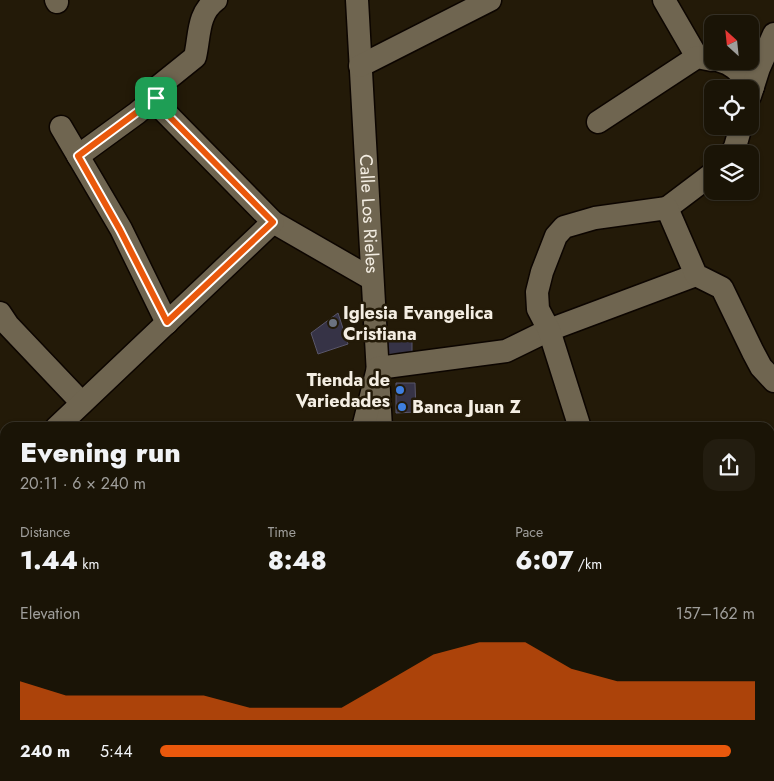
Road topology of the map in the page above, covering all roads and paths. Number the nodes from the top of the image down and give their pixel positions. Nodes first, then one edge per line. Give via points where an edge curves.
1 (216, 0) edge
2 (356, 0) edge
3 (490, 0) edge
4 (664, 0) edge
5 (774, 34) edge
6 (704, 58) edge
7 (704, 60) edge
8 (360, 66) junction
9 (756, 80) edge
10 (156, 98) junction
11 (598, 122) dead end
12 (61, 128) dead end
13 (78, 156) junction
14 (704, 180) edge
15 (667, 208) junction
16 (273, 222) junction
17 (696, 275) junction
18 (372, 279) junction
19 (0, 313) edge
20 (167, 322) junction
21 (548, 330) junction
22 (378, 368) junction
23 (774, 380) edge
24 (82, 404) junction
25 (62, 422) edge
26 (364, 422) edge
27 (380, 422) edge
28 (578, 422) edge

1 - 10 street via 207,6 202,17 195,57 159,86
2 - 8 street, Calle Los Rieles
3 - 8 street
4 - 6 street
5 - 9 street
7 - 11 street
8 - 18 street, Calle Los Rieles
10 - 13 street
10 - 16 street via 161,108
12 - 13 street
13 - 20 street
14 - 15 street
15 - 17 street
15 - 21 street via 595,218 564,227 556,236 537,292 538,309
16 - 18 street
16 - 20 street
17 - 21 street
17 - 23 street via 722,288 753,352
18 - 22 street, Calle Los Rieles
19 - 24 street
20 - 24 street
21 - 22 street via 506,351
21 - 28 street
22 - 26 street
22 - 27 street, Calle Los Rieles
24 - 25 street

